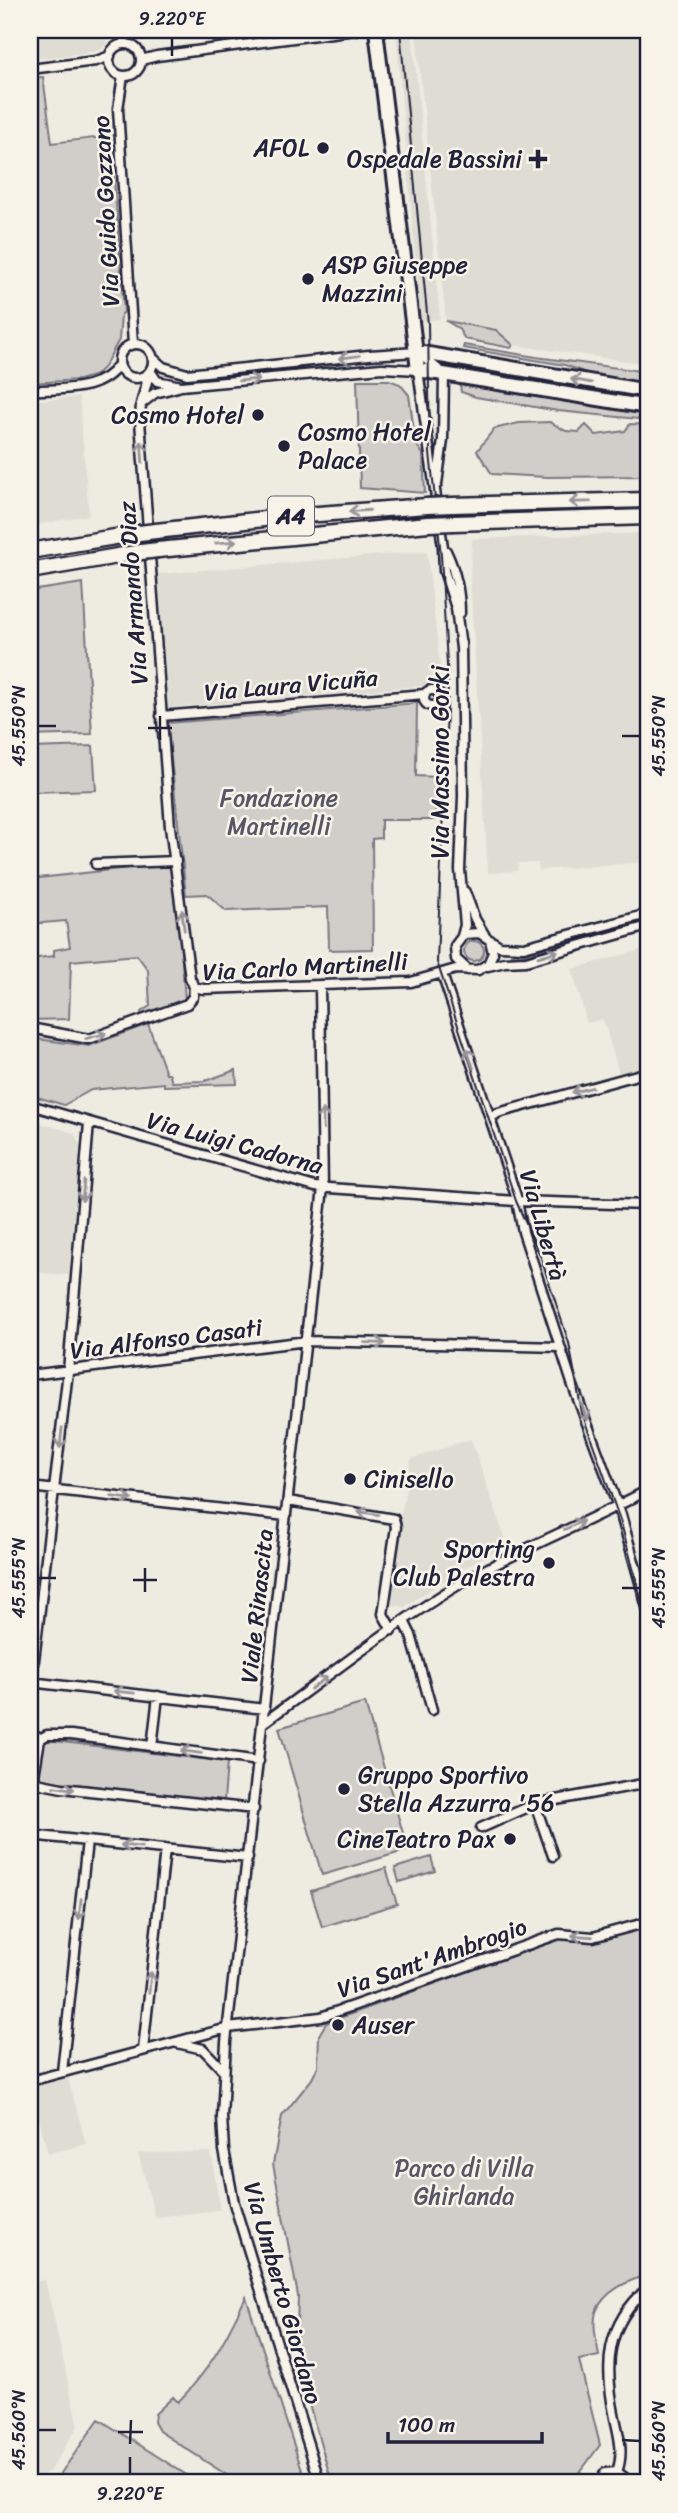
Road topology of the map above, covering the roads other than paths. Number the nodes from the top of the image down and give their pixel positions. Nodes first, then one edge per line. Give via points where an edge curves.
1 (124, 30) edge
2 (355, 30) edge
3 (376, 30) edge
4 (124, 44) junction
5 (110, 56) junction
6 (141, 60) junction
7 (30, 69) edge
8 (123, 76) junction
9 (133, 344) junction
10 (417, 352) junction
11 (154, 359) junction
12 (119, 364) junction
13 (418, 370) junction
14 (150, 373) junction
15 (444, 374) junction
16 (181, 386) junction
17 (30, 391) edge
18 (648, 391) edge
19 (141, 404) junction
20 (648, 407) edge
21 (436, 488) junction
22 (648, 500) edge
23 (648, 517) edge
24 (30, 551) edge
25 (30, 570) edge
26 (425, 694) dead end
27 (161, 716) junction
28 (176, 861) junction
29 (96, 864) dead end
30 (461, 876) junction
31 (648, 914) edge
32 (648, 926) edge
33 (462, 936) junction
34 (487, 937) junction
35 (482, 969) junction
36 (468, 970) junction
37 (442, 974) junction
38 (320, 985) junction
39 (194, 987) junction
40 (30, 1028) edge
41 (648, 1072) edge
42 (30, 1105) edge
43 (492, 1122) junction
44 (89, 1123) junction
45 (323, 1188) junction
46 (518, 1202) junction
47 (648, 1205) edge
48 (306, 1341) junction
49 (560, 1347) junction
50 (68, 1371) junction
51 (30, 1375) edge
52 (30, 1487) edge
53 (55, 1490) junction
54 (648, 1490) edge
55 (288, 1501) junction
56 (617, 1505) junction
57 (286, 1516) junction
58 (648, 1611) edge
59 (404, 1621) junction
60 (392, 1630) junction
61 (31, 1682) edge
62 (30, 1694) edge
63 (158, 1696) junction
64 (265, 1709) junction
65 (432, 1710) dead end
66 (263, 1723) junction
67 (30, 1728) edge
68 (40, 1738) junction
69 (152, 1747) junction
70 (259, 1761) junction
71 (648, 1783) edge
72 (535, 1804) junction
73 (254, 1809) junction
74 (481, 1828) dead end
75 (30, 1835) edge
76 (87, 1841) junction
77 (165, 1849) junction
78 (553, 1856) dead end
79 (248, 1858) junction
80 (648, 1922) edge
81 (228, 2028) junction
82 (171, 2042) junction
83 (143, 2050) junction
84 (223, 2070) junction
85 (62, 2072) junction
86 (30, 2081) edge
87 (648, 2288) edge
88 (617, 2472) junction
89 (648, 2480) edge
90 (320, 2483) edge
91 (599, 2483) edge
92 (626, 2483) edge

1 - 4 street
2 - 6 street
3 - 10 street, Via Massimo Gorki
4 - 5 street
4 - 6 street via 134,47
5 - 7 street
5 - 8 street via 114,71
6 - 8 street via 134,74
8 - 9 street, Via Guido Gozzano via 118,109
9 - 11 street via 146,347
9 - 12 street via 122,351
10 -> 11 street via 187,374 163,367
10 - 13 street, Via Massimo Gorki
10 - 15 street
18 -> 10 street
11 - 14 street
12 - 14 street via 134,379
12 - 17 street via 113,374 93,384
13 - 15 street
16 -> 13 street via 382,368
13 - 21 street, Via Massimo Gorki
14 - 16 street via 157,381
14 - 19 street, Via Armando Diaz
15 - 20 street
15 - 21 street, Via Massimo Gorki via 443,440
16 - 19 street via 163,389
27 -> 19 street, Via Armando Diaz
21 - 30 street, Via Massimo Gorki via 444,571 456,608 461,648
22 -> 24 highway, A4, bridge via 427,506 291,516
25 -> 23 highway, A4, bridge via 158,550 428,524
26 - 27 street, Via Laura Vicuña
27 - 28 street, Via Armando Diaz
28 - 29 street
39 -> 28 street, Via Armando Diaz
30 - 33 street, Via Massimo Gorki
30 - 34 street, Via Massimo Gorki via 475,919
31 - 34 street via 524,947 498,946
35 -> 32 street
33 - 34 street via 475,932
33 - 36 street via 455,955
34 - 35 street via 493,955
35 - 36 street
36 - 37 street, Via Carlo Martinelli
37 - 38 street, Via Carlo Martinelli via 416,981
43 -> 37 street, Via Libertà
38 - 39 street, Via Carlo Martinelli
45 -> 38 street, Viale Rinascita
40 -> 39 street, Via Carlo Martinelli via 89,1039 187,1004
41 -> 43 street via 498,1113
42 - 44 street, Via Luigi Cadorna
43 - 46 street, Via Libertà
44 - 45 street, Via Luigi Cadorna
44 -> 50 street
45 - 46 street, Via Luigi Cadorna
45 - 48 street, Viale Rinascita
46 - 47 street, Via Luigi Cadorna
46 - 49 street, Via Libertà via 523,1232
48 -> 49 street, Via Alfonso Casati
48 - 50 street, Via Alfonso Casati
48 - 55 street, Viale Rinascita
49 -> 56 street, Via Libertà
50 - 51 street, Via Alfonso Casati
50 -> 53 street
52 - 53 street
53 -> 57 street
53 - 61 street
54 - 56 street
55 - 57 street, Viale Rinascita
60 -> 55 street via 383,1615 394,1518
56 - 58 street, Via Libertà
59 -> 56 street via 507,1557
57 - 64 street, Viale Rinascita
59 - 60 street
59 - 65 street
66 -> 60 street
61 - 62 street
63 -> 61 street
63 - 64 street
63 - 69 street
64 - 66 street, Viale Rinascita
66 - 70 street, Viale Rinascita
67 - 68 street
68 - 69 street via 71,1735
68 -> 73 street via 34,1776 41,1785
70 -> 69 street
70 - 73 street, Viale Rinascita
71 - 72 street
72 - 74 street
72 - 78 street
73 - 79 street, Viale Rinascita
75 - 76 street
77 -> 76 street
76 -> 85 street
77 - 79 street
83 -> 77 street
79 - 81 street, Viale Rinascita
80 -> 81 street, Via Sant'Ambrogio via 593,1937 559,1934 321,2017
81 - 82 street, Via Sant'Ambrogio
81 - 84 street, Via Umberto Giordano
82 - 83 street, Via Sant'Ambrogio
82 - 84 street via 203,2049
83 - 85 street, Via Sant'Ambrogio
84 - 90 street, Via Umberto Giordano via 223,2134 233,2203
85 - 86 street, Via Sant'Ambrogio
87 - 88 street via 624,2315 612,2340 609,2376 621,2448
88 - 91 street via 605,2473
88 - 92 street
89 - 92 street

